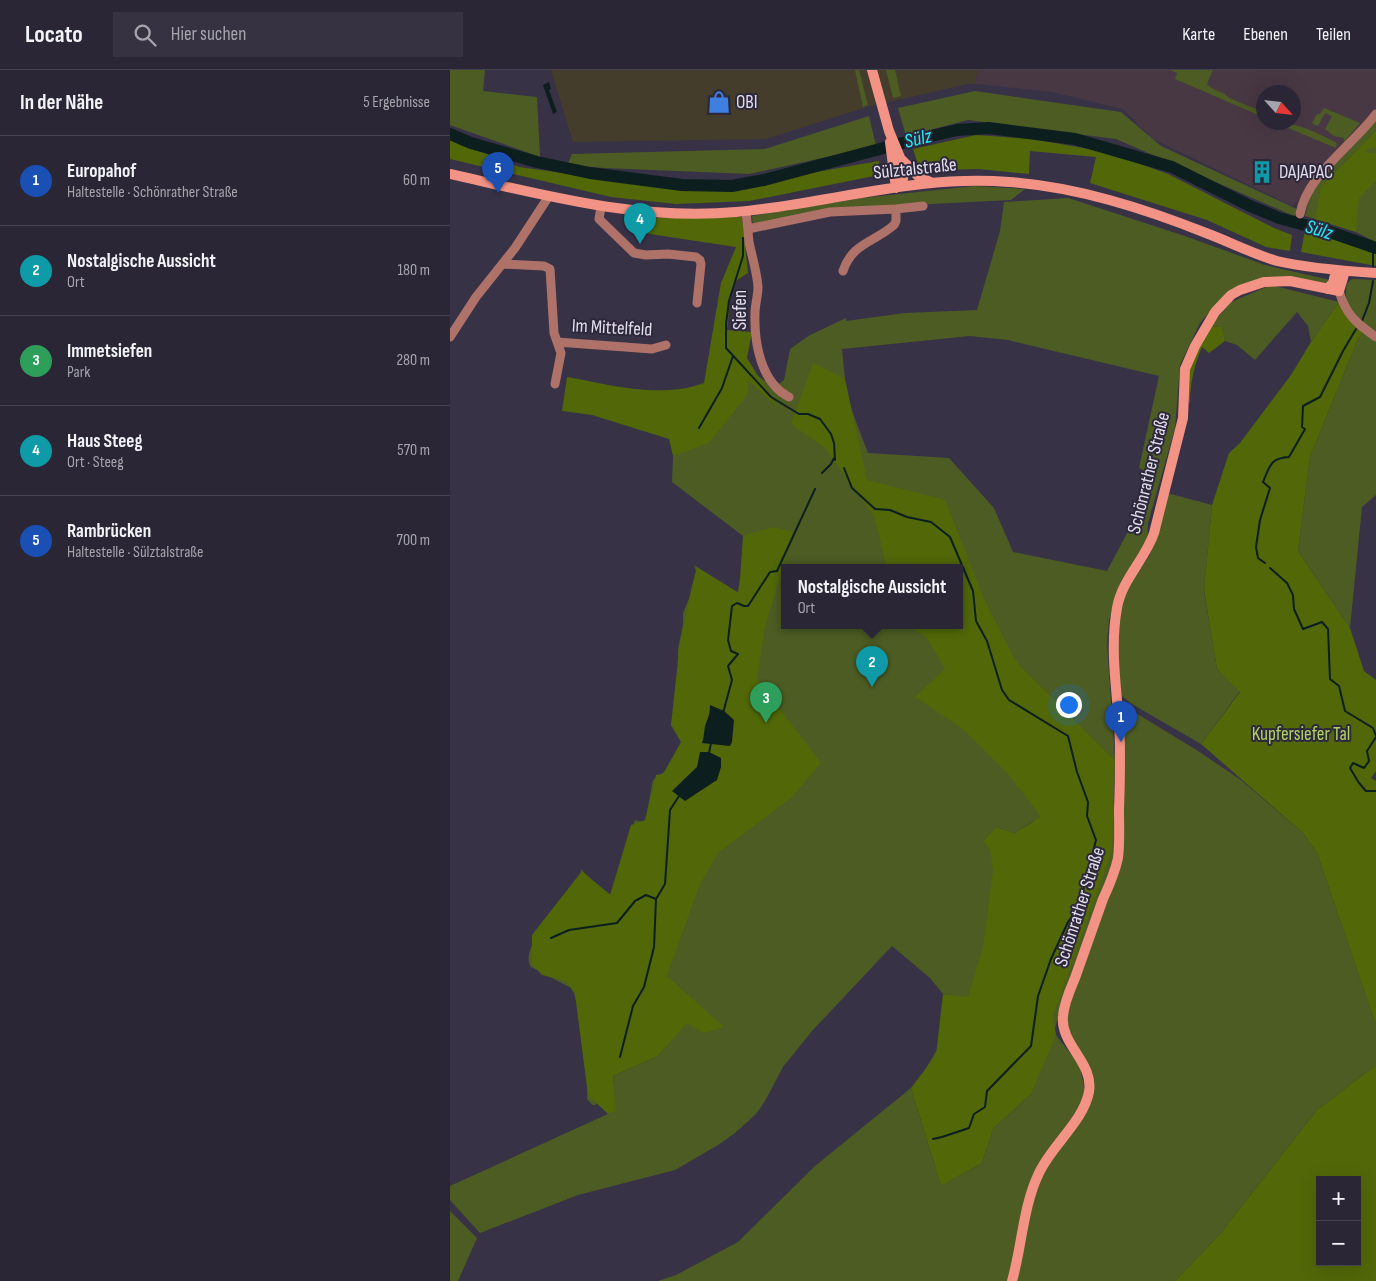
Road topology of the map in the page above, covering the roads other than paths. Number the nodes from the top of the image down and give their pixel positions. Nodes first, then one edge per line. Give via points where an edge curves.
1 (872, 70) edge
2 (1376, 114) edge
3 (897, 161) junction
4 (450, 174) edge
5 (933, 183) junction
6 (897, 188) junction
7 (549, 196) junction
8 (923, 206) dead end
9 (601, 207) junction
10 (896, 209) junction
11 (746, 211) junction
12 (1300, 214) dead end
13 (748, 229) junction
14 (502, 264) junction
15 (1340, 270) junction
16 (842, 271) dead end
17 (1376, 273) edge
18 (1326, 289) junction
19 (1339, 291) junction
20 (697, 304) dead end
21 (450, 337) edge
22 (1376, 337) edge
23 (557, 342) junction
24 (666, 345) dead end
25 (555, 384) dead end
26 (790, 397) dead end
27 (1012, 1281) edge

1 - 3 street
2 - 12 street via 1315,179 1304,197
3 - 5 street
3 - 6 street via 904,175
4 - 7 street, Sülztalstraße
5 - 6 street, Sülztalstraße
5 - 15 street, Sülztalstraße via 1006,181 1076,191 1199,230 1274,260
6 - 11 street, Sülztalstraße
7 - 9 street, Sülztalstraße
7 - 14 street
8 - 10 street, Sülztalstraße
9 - 11 street, Sülztalstraße via 680,214
9 - 20 street via 599,220 634,253 646,256 668,254 700,260
10 - 13 street, Sülztalstraße via 830,212
10 - 16 street, Sülztalstraße via 894,225 853,252
11 - 13 street, Siefen
13 - 26 street, Siefen via 758,289 754,311 760,356 769,380 780,393
14 - 21 street
14 - 23 street via 544,266 550,270
15 - 17 street, Sülztalstraße
15 - 18 street
15 - 19 street
18 - 19 street, Schönrather Straße
18 - 27 street, Schönrather Straße via 1279,281 1264,282 1235,292 1222,303 1206,326 1185,369 1183,418 1154,533 1121,594 1115,620 1120,752 1118,858 1070,990 1062,1022 1068,1041 1087,1071 1089,1090 1083,1110 1053,1149 1039,1174
19 - 22 street via 1350,316
23 - 24 street, Im Mittelfeld via 652,349
23 - 25 street via 561,352

